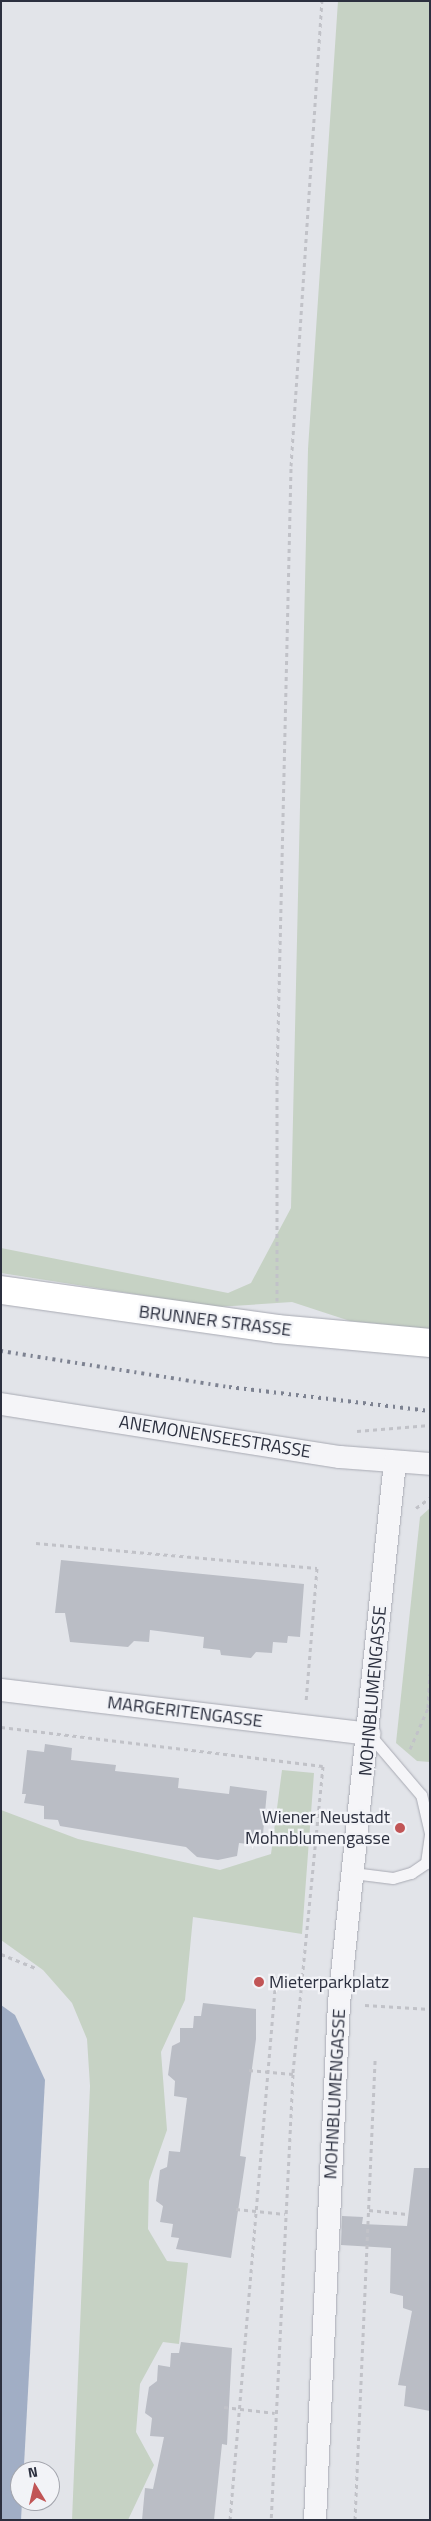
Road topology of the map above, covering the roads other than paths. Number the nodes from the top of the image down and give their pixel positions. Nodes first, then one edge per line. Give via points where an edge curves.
1 (1, 1290) edge
2 (430, 1343) edge
3 (1, 1404) edge
4 (395, 1462) junction
5 (430, 1464) edge
6 (1, 1690) edge
7 (369, 1734) junction
8 (354, 1873) junction
9 (315, 2520) edge

1 - 2 main road, BRUNNER STRASSE via 277,1329
3 - 4 street, ANEMONENSEESTRASSE
4 - 5 street, ANEMONENSEESTRASSE
4 - 7 street, MOHNBLUMENGASSE
6 - 7 street, MARGERITENGASSE
7 - 8 street, MOHNBLUMENGASSE
7 - 8 lane via 421,1796 430,1833 426,1863 393,1878
8 - 9 street, MOHNBLUMENGASSE via 339,2003

